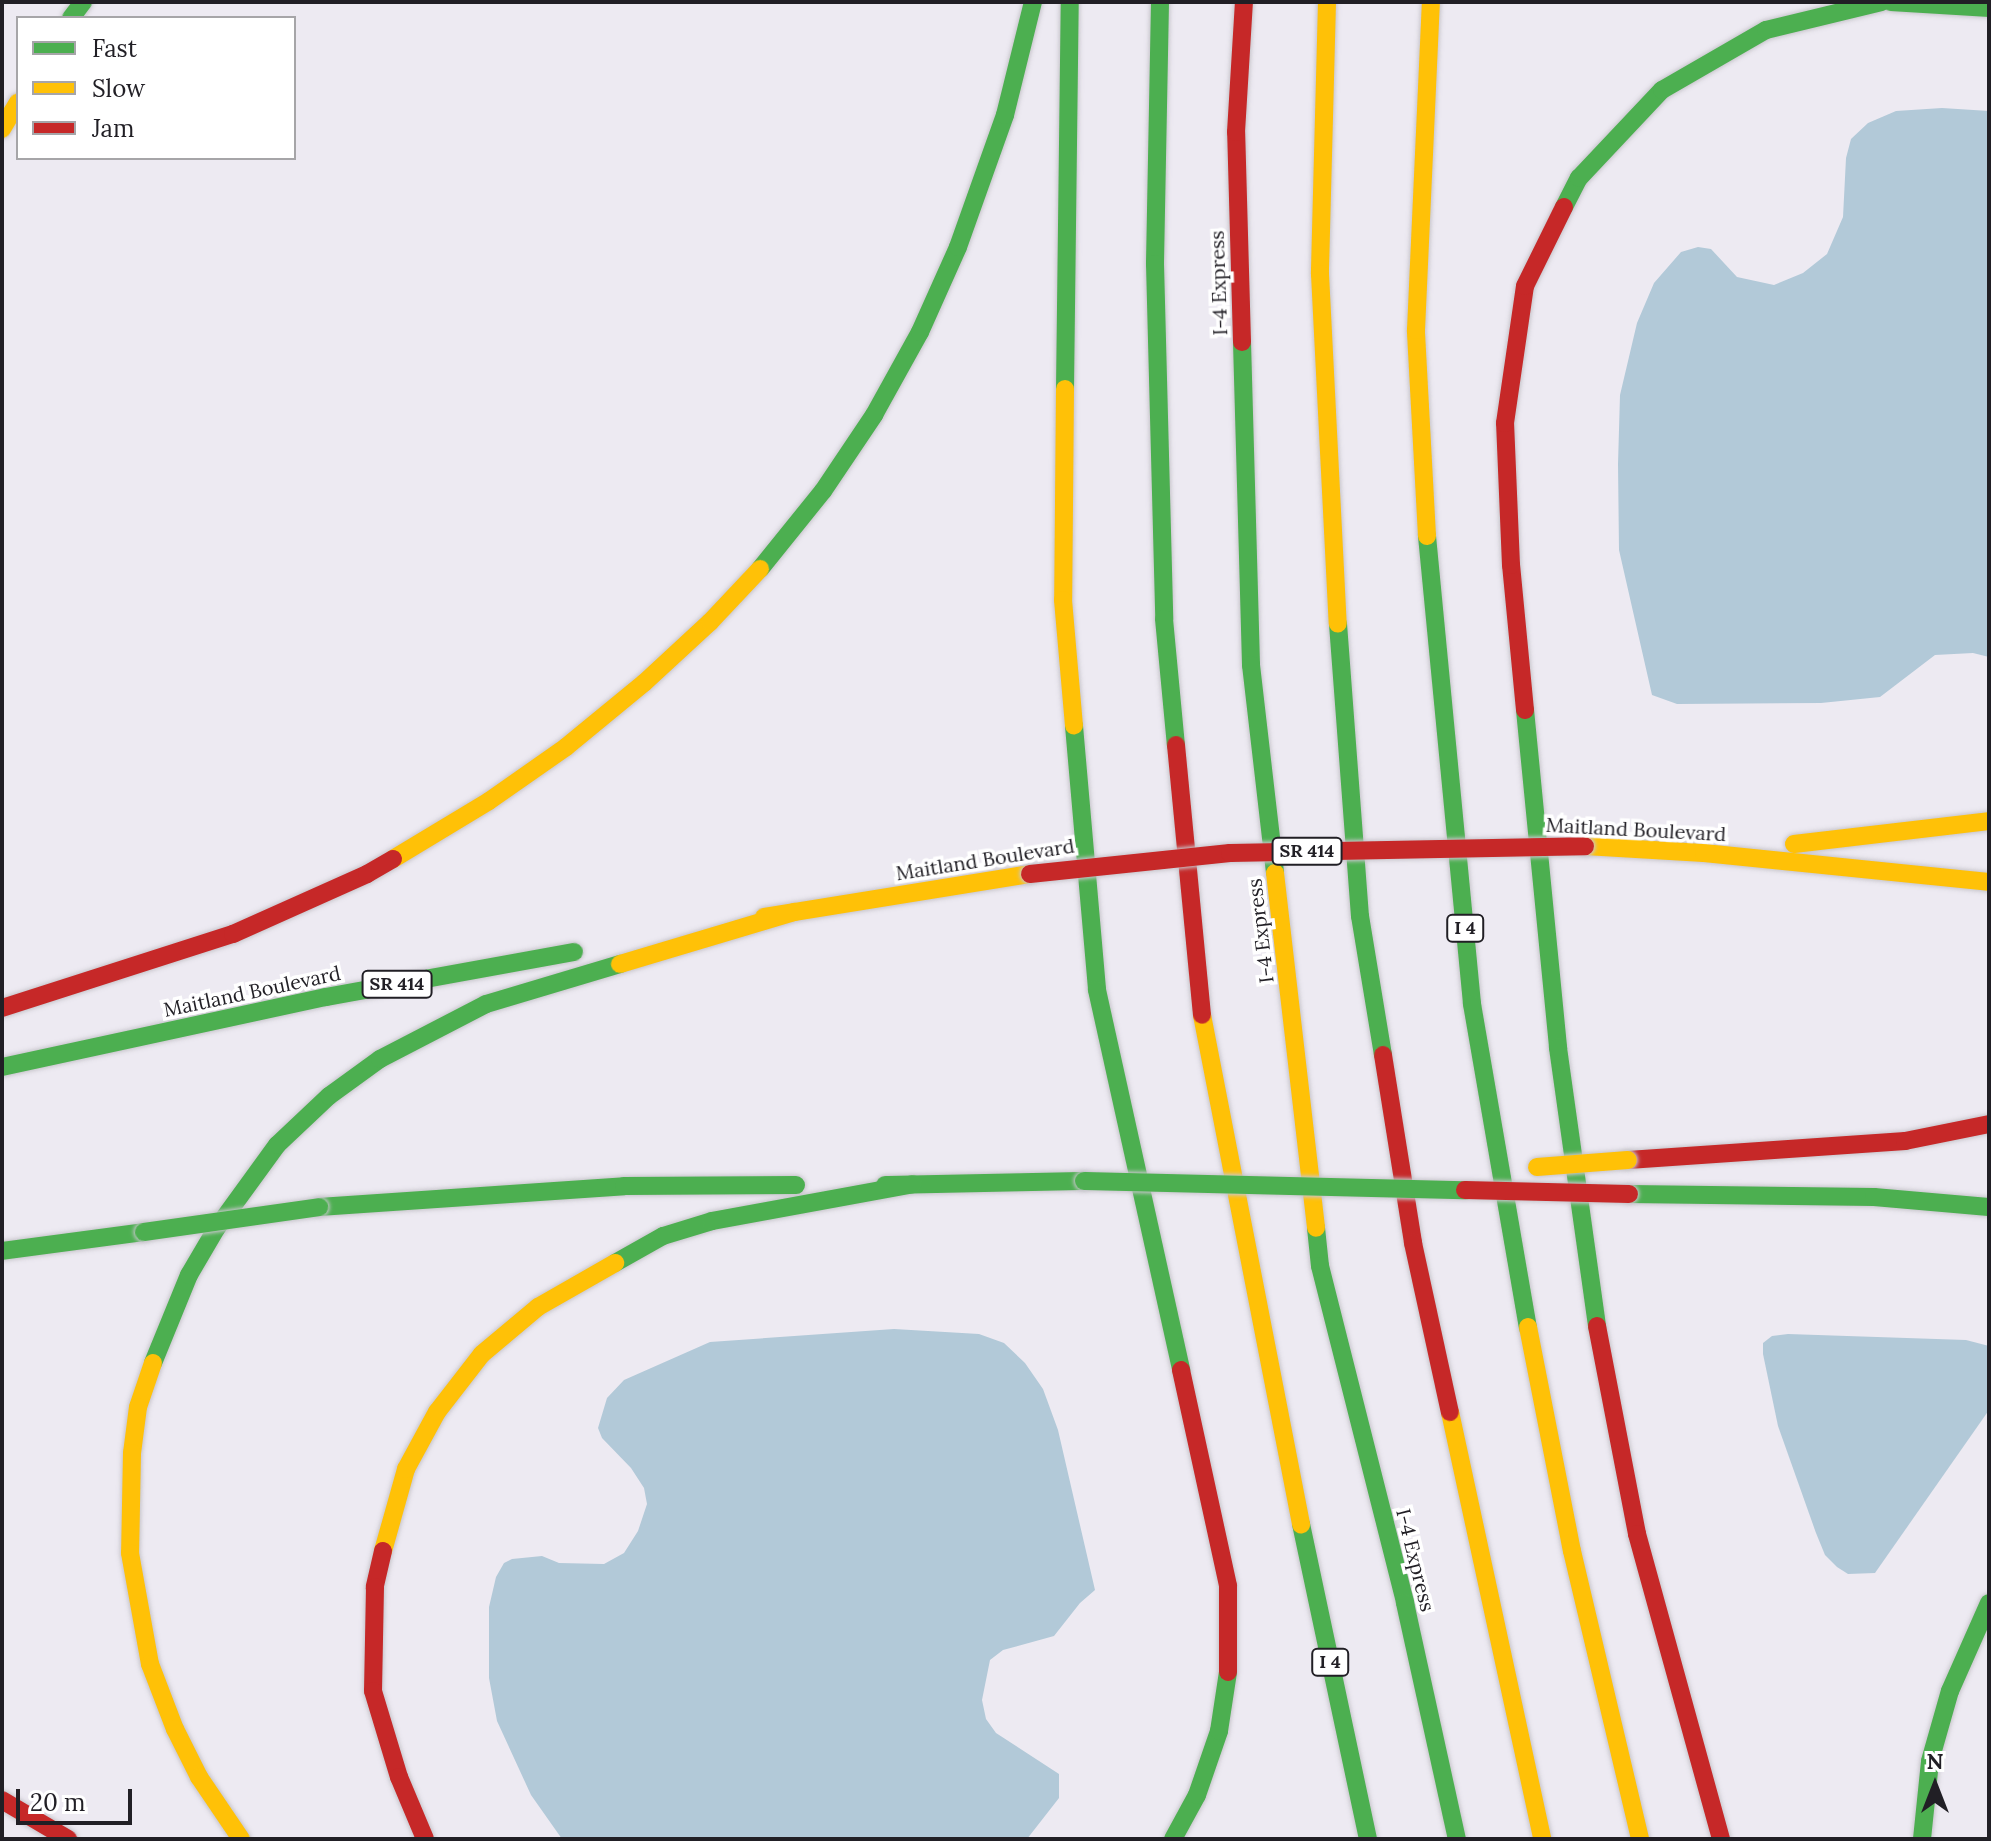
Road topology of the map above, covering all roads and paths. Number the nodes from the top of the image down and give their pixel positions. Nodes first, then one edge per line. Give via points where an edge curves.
1 (1033, 2) edge
2 (1070, 2) edge
3 (1160, 2) edge
4 (1244, 2) edge
5 (1327, 2) edge
6 (1431, 2) edge
7 (1882, 2) edge
8 (1891, 2) edge
9 (1989, 8) edge
10 (16, 105) edge
11 (2, 129) edge
12 (1989, 821) edge
13 (1704, 853) junction
14 (1989, 882) edge
15 (794, 912) junction
16 (622, 943) dead end
17 (591, 949) dead end
18 (2, 1008) edge
19 (2, 1067) edge
20 (1989, 1124) edge
21 (913, 1184) junction
22 (1272, 1187) junction
23 (1989, 1196) edge
24 (1874, 1197) junction
25 (1989, 1207) edge
26 (2, 1251) edge
27 (1989, 1603) edge
28 (2, 1800) edge
29 (2, 1813) edge
30 (55, 1839) edge
31 (68, 1839) edge
32 (241, 1839) edge
33 (425, 1839) edge
34 (1173, 1839) edge
35 (1368, 1839) edge
36 (1457, 1839) edge
37 (1542, 1839) edge
38 (1640, 1839) edge
39 (1721, 1839) edge
40 (1922, 1839) edge

1 - 18 highway via 1005,115 958,247 920,332 823,491 710,622 566,747 489,801 367,874 233,934
2 - 34 highway via 1063,600 1097,990 1228,1586 1230,1663 1219,1731 1197,1795
3 - 35 highway, I 4 via 1155,264 1164,619 1202,1020
4 - 36 highway, I-4 Express via 1236,132 1251,665 1320,1266 1405,1603
5 - 37 highway via 1320,274 1341,694 1360,916 1413,1243
6 - 38 highway, I 4 via 1416,330 1427,534 1472,1004 1572,1551
7 - 39 highway via 1766,30 1662,90 1579,178 1525,286 1505,423 1511,565 1558,1048 1598,1334 1637,1534
8 - 9 highway
10 - 11 highway
12 - 13 highway
13 - 14 highway, Maitland Boulevard / SR 414
13 - 15 highway, Maitland Boulevard / SR 414, bridge via 1585,846 1230,853 1030,874
15 - 16 highway, Maitland Boulevard / SR 414
15 - 32 highway via 486,1004 380,1059 329,1096 277,1145 202,1252 162,1335 138,1407 130,1553 150,1664 175,1729 199,1777
17 - 19 highway, Maitland Boulevard / SR 414 via 326,997
20 - 22 highway, bridge via 1905,1141
21 - 22 highway, bridge via 1084,1181
21 - 26 highway, bridge via 624,1186 319,1207
21 - 33 highway via 712,1221 663,1236 538,1307 482,1354 437,1412 406,1469 388,1525 372,1631 373,1691
22 - 24 highway, bridge
23 - 24 highway
24 - 25 highway
27 - 40 highway via 1950,1691 1930,1761
28 - 31 highway
29 - 30 highway

